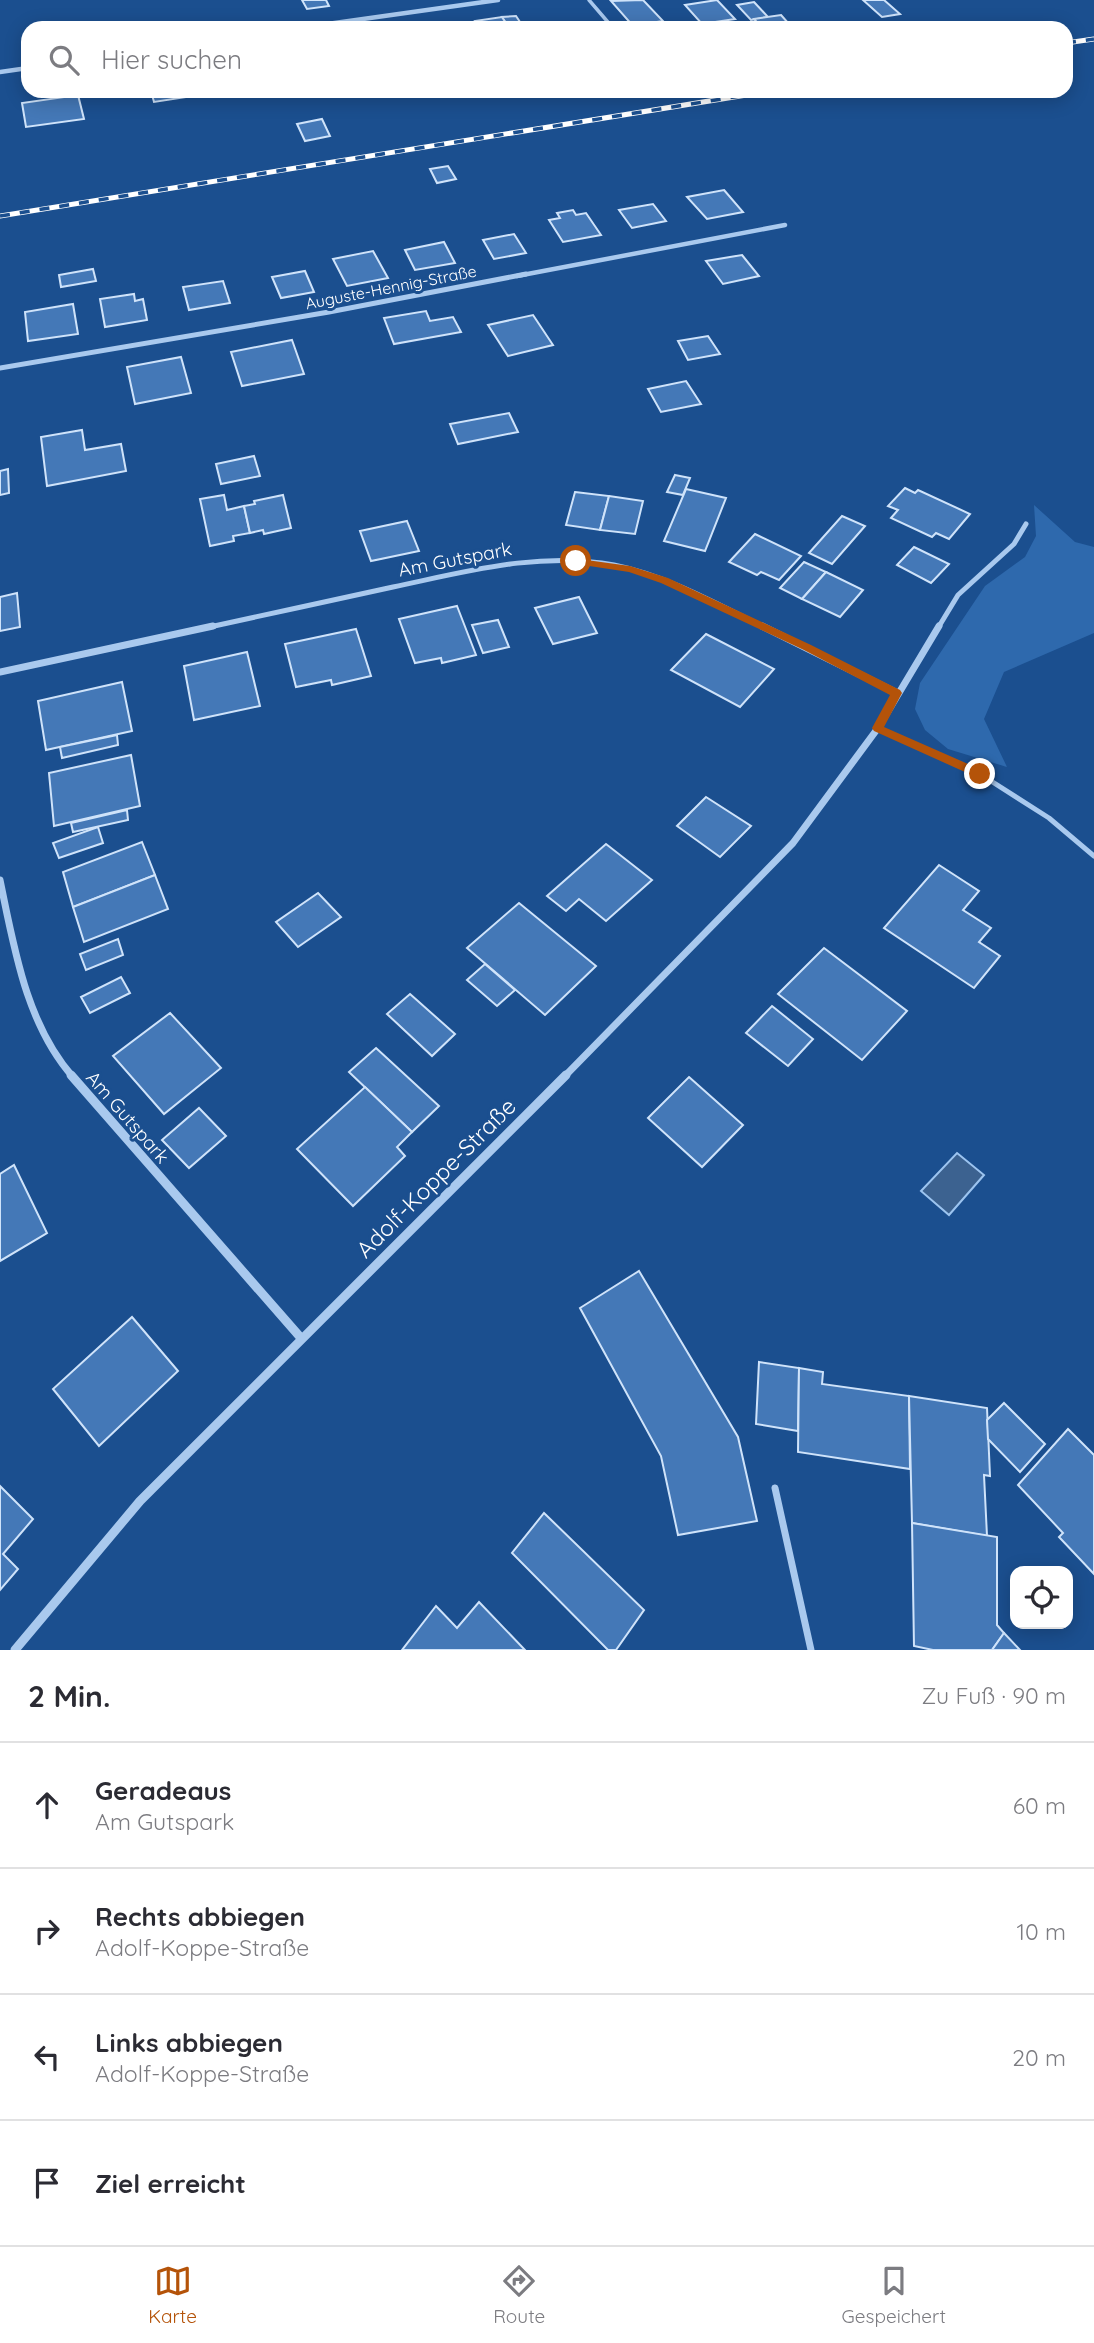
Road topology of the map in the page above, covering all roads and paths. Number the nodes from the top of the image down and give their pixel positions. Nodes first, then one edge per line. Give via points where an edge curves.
1 (498, 0) edge
2 (589, 0) edge
3 (349, 21) edge
4 (607, 21) edge
5 (21, 69) edge
6 (0, 72) edge
7 (785, 225) dead end
8 (0, 368) edge
9 (1026, 524) dead end
10 (0, 672) edge
11 (897, 693) junction
12 (878, 728) junction
13 (1094, 856) edge
14 (0, 880) edge
15 (301, 1338) junction
16 (775, 1488) dead end
17 (15, 1650) edge
18 (811, 1650) edge

1 - 3 street
2 - 4 lane
5 - 6 street
7 - 8 street, Auguste-Hennig-Straße via 329,312
9 - 11 street, Adolf-Koppe-Straße via 1023,536 958,595
10 - 11 street, Am Gutspark via 491,566 544,560 630,569 664,580
11 - 12 street, Adolf-Koppe-Straße
12 - 13 lane via 980,774 1049,818
12 - 15 street, Adolf-Koppe-Straße via 793,843
14 - 15 street, Am Gutspark via 30,1002 58,1060
15 - 17 street, Adolf-Koppe-Straße via 140,1501
16 - 18 lane

